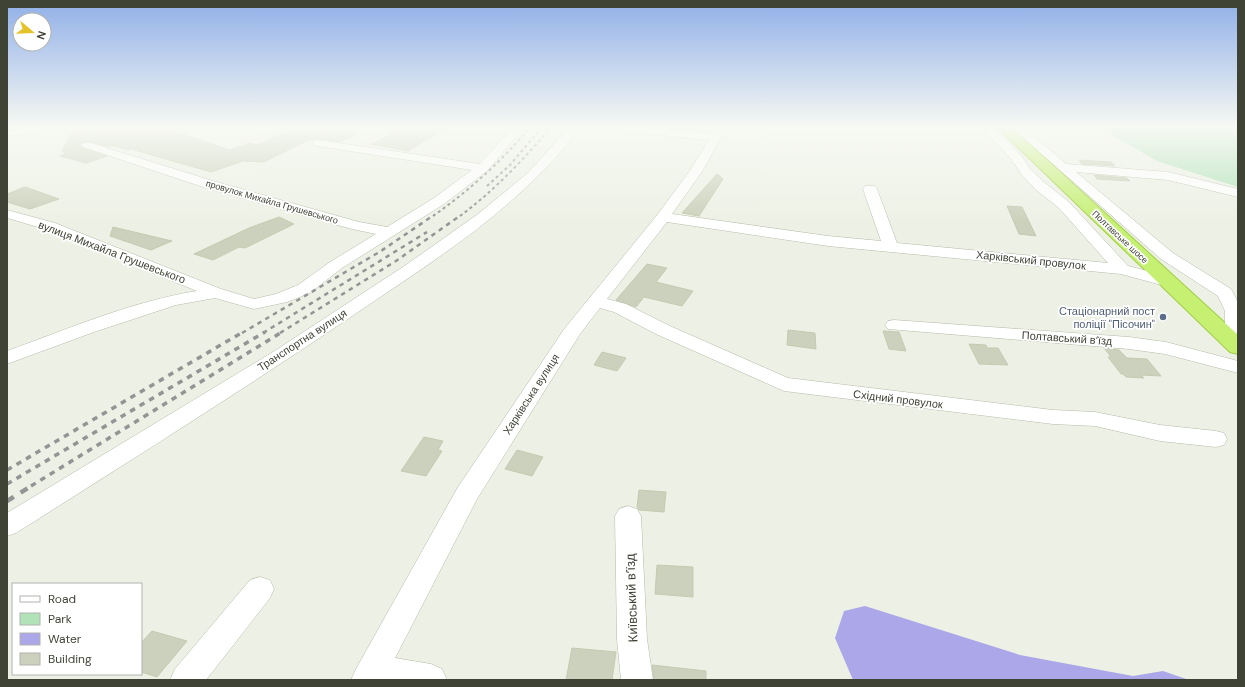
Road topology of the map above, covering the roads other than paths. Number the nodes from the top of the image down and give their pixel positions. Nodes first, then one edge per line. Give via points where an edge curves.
1 (128, 158) edge
2 (417, 158) edge
3 (492, 158) edge
4 (548, 158) edge
5 (704, 158) edge
6 (1017, 158) edge
7 (1036, 158) edge
8 (1053, 158) edge
9 (1063, 167) junction
10 (483, 168) junction
11 (870, 189) dead end
12 (1238, 193) edge
13 (7, 214) edge
14 (664, 218) junction
15 (389, 232) junction
16 (891, 247) junction
17 (1122, 269) junction
18 (1169, 282) junction
19 (215, 293) junction
20 (596, 302) junction
21 (894, 325) dead end
22 (1236, 345) edge
23 (7, 358) edge
24 (1238, 367) edge
25 (1216, 438) dead end
26 (628, 516) dead end
27 (7, 526) edge
28 (260, 589) dead end
29 (370, 674) edge
30 (186, 680) edge
31 (431, 680) edge
32 (636, 680) edge

1 - 15 street, провулок Михайла Грушевського via 208,184 357,226
2 - 10 street
3 - 10 street
4 - 27 street, Транспортна вулиця via 533,175 483,217 412,268 280,356
5 - 14 street, Харківська вулиця
6 - 17 street via 1025,172 1069,210
7 - 18 highway, Полтавське шосе
8 - 9 street
9 - 12 street via 1168,176
9 - 22 street via 1167,256 1225,293 1234,311
10 - 15 street via 439,202
11 - 16 street
13 - 19 street, вулиця Михайла Грушевського via 50,226
14 - 16 street, Харківський провулок
14 - 20 street, Харківська вулиця
15 - 19 street via 336,265 304,289 281,298 254,304
16 - 17 street, Харківський провулок
17 - 18 street, Харківський провулок
18 - 22 highway, Полтавське шосе
19 - 23 street via 173,300
20 - 25 street, Східний провулок via 620,308 784,384 1053,417 1095,419 1160,433
20 - 29 street, Харківська вулиця via 572,332 467,494
21 - 24 street, Полтавський в’їзд via 1129,343 1166,348
26 - 32 street, Київський в’їзд
28 - 30 street
29 - 31 street

